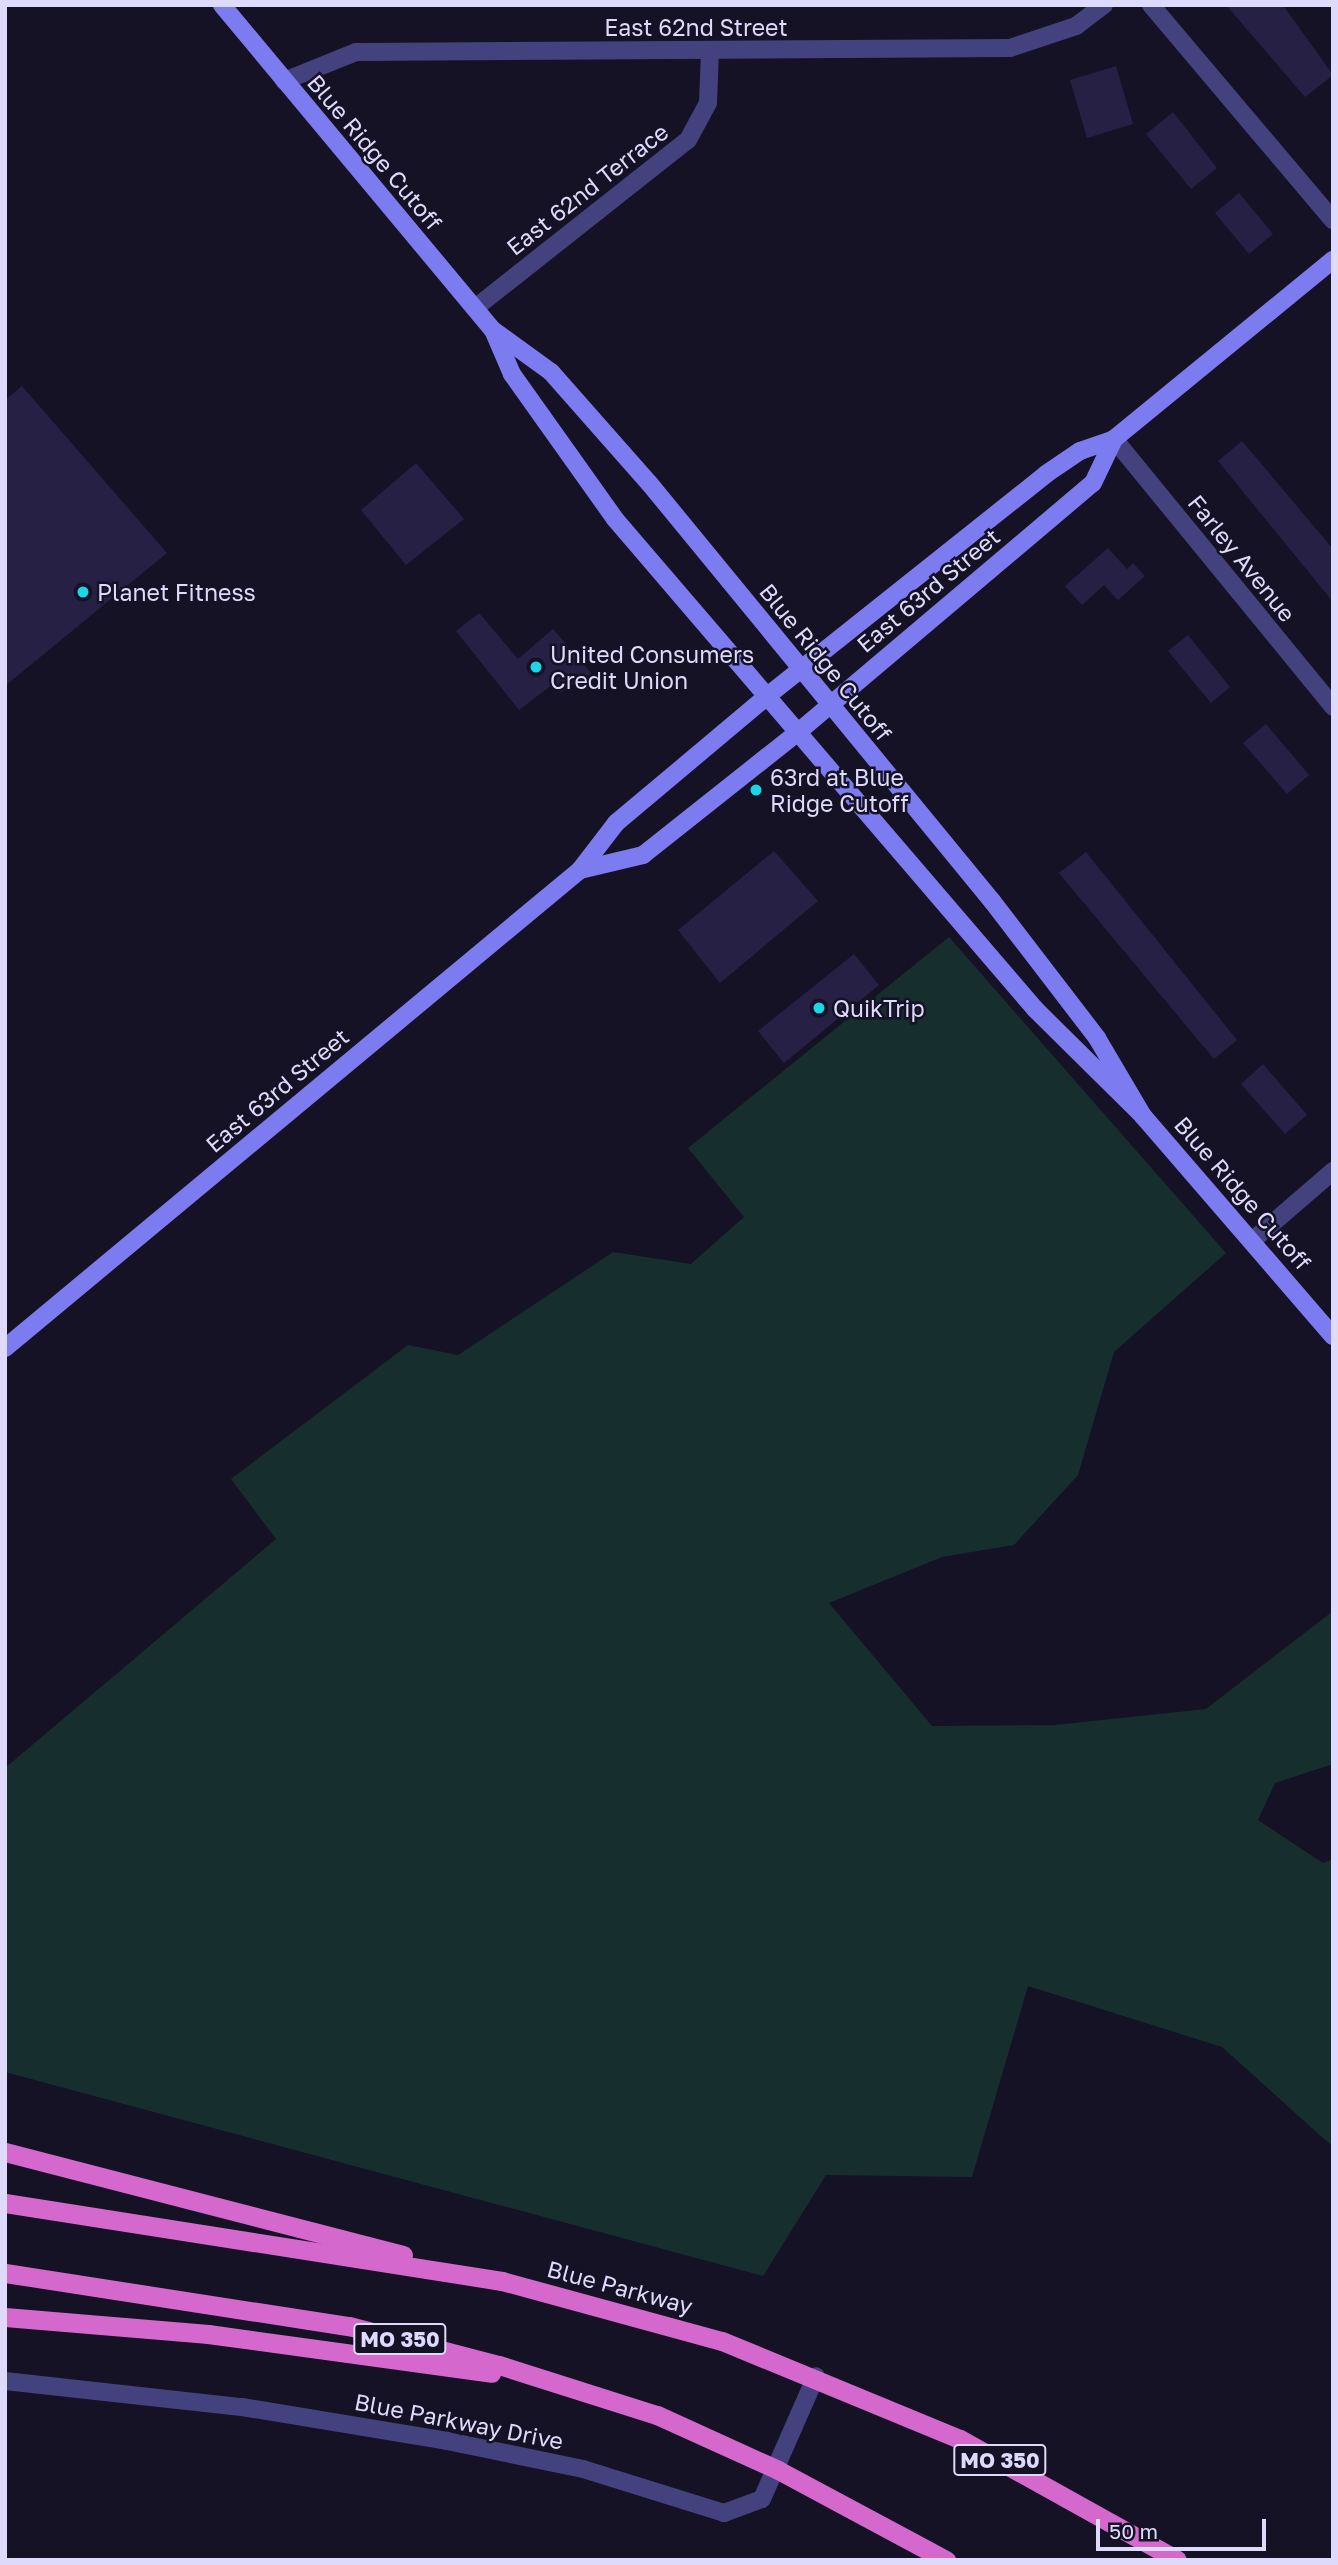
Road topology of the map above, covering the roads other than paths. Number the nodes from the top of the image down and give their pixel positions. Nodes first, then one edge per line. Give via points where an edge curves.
1 (222, 5) edge
2 (1104, 5) edge
3 (1151, 5) edge
4 (710, 52) junction
5 (284, 81) junction
6 (1333, 220) edge
7 (1333, 260) edge
8 (475, 308) junction
9 (493, 330) junction
10 (1114, 439) junction
11 (801, 670) junction
12 (766, 697) junction
13 (830, 706) junction
14 (1333, 707) edge
15 (797, 733) junction
16 (580, 870) junction
17 (1143, 1116) junction
18 (1333, 1171) edge
19 (1253, 1240) junction
20 (1333, 1336) edge
21 (5, 1348) edge
22 (5, 2152) edge
23 (5, 2203) edge
24 (5, 2273) edge
25 (502, 2281) junction
26 (5, 2317) edge
27 (816, 2375) junction
28 (542, 2378) junction
29 (5, 2381) edge
30 (778, 2470) junction
31 (946, 2560) edge
32 (1177, 2560) edge

1 - 5 main road, Blue Ridge Cutoff
2 - 4 street, East 62nd Street via 1076,26 1010,48
3 - 6 street
4 - 5 street, East 62nd Street via 356,52
4 - 8 street, East 62nd Terrace via 708,103 688,140
5 - 8 main road, Blue Ridge Cutoff
7 - 10 main road, East 63rd Street
8 - 9 main road, Blue Ridge Cutoff
9 - 11 main road, Blue Ridge Cutoff via 560,382
9 - 12 main road, Blue Ridge Cutoff via 512,374 615,519
10 - 11 main road, East 63rd Street via 1080,451 1046,474
10 - 13 main road, East 63rd Street via 1093,483
10 - 14 street, Farley Avenue
11 - 12 main road, East 63rd Street
11 - 13 main road, Blue Ridge Cutoff
12 - 15 main road, Blue Ridge Cutoff
12 - 16 main road, East 63rd Street via 616,822
13 - 15 main road, East 63rd Street
13 - 17 main road, Blue Ridge Cutoff via 1081,1017
15 - 16 main road, East 63rd Street via 643,855
15 - 17 main road, Blue Ridge Cutoff via 1035,1009
16 - 21 main road, East 63rd Street
17 - 19 main road, Blue Ridge Cutoff
18 - 19 street
19 - 20 main road, Blue Ridge Cutoff
22 - 25 highway
23 - 25 highway, Blue Parkway / MO 350
24 - 28 highway, MO 350 via 349,2326
25 - 27 highway, Blue Parkway / MO 350 via 673,2327
26 - 28 highway via 208,2334
27 - 30 street, Blue Parkway Drive
27 - 32 highway, Blue Parkway / MO 350 via 960,2439
28 - 30 highway, MO 350 via 657,2415
29 - 30 street, Blue Parkway Drive via 242,2407 447,2441 583,2469 724,2513 762,2499
30 - 31 highway, MO 350

